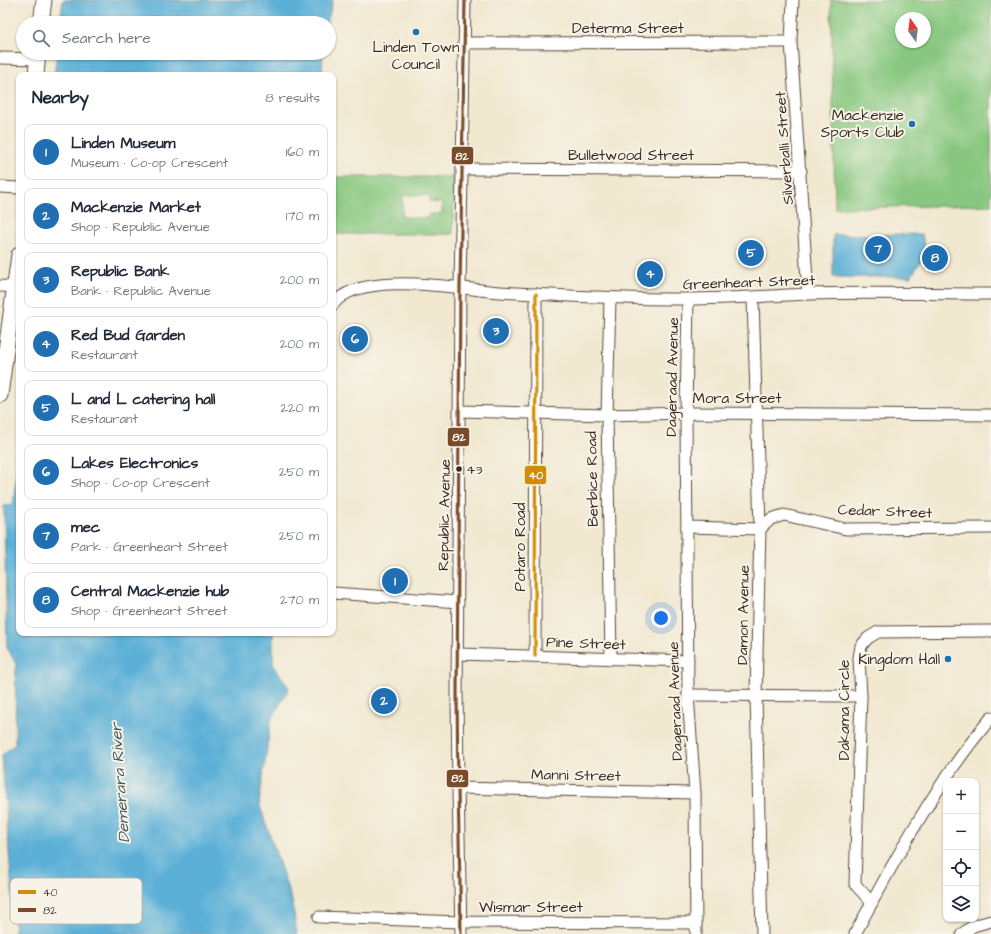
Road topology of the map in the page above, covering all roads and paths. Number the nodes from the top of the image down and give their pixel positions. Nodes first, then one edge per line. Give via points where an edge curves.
1 (44, 0) edge
2 (465, 0) edge
3 (793, 0) edge
4 (42, 16) edge
5 (791, 42) junction
6 (464, 43) junction
7 (16, 57) edge
8 (0, 58) edge
9 (38, 60) edge
10 (36, 72) edge
11 (462, 168) junction
12 (800, 171) junction
13 (0, 187) edge
14 (16, 188) edge
15 (0, 286) edge
16 (16, 287) joint
17 (460, 288) junction
18 (536, 294) junction
19 (808, 294) junction
20 (991, 294) edge
21 (610, 298) junction
22 (753, 298) junction
23 (688, 299) junction
24 (336, 301) edge
25 (0, 395) edge
26 (460, 411) junction
27 (686, 413) junction
28 (757, 413) junction
29 (536, 414) junction
30 (607, 415) junction
31 (991, 415) edge
32 (687, 527) junction
33 (991, 528) edge
34 (760, 529) junction
35 (336, 593) edge
36 (458, 602) junction
37 (991, 631) edge
38 (458, 654) junction
39 (535, 656) junction
40 (611, 659) junction
41 (688, 661) junction
42 (688, 695) junction
43 (756, 696) junction
44 (861, 696) junction
45 (991, 718) edge
46 (458, 788) junction
47 (695, 793) junction
48 (872, 903) junction
49 (319, 917) dead end
50 (991, 921) edge
51 (461, 922) junction
52 (696, 923) junction
53 (461, 934) edge
54 (696, 934) edge
55 (762, 934) edge
56 (855, 934) edge
57 (962, 934) edge

1 - 4 street
2 - 6 street, Republic Avenue
3 - 5 street, Silverballi Street
5 - 6 street, Determa Street
5 - 12 street, Silverballi Street
6 - 11 street, Republic Avenue
7 - 8 street
9 - 10 street
11 - 12 street, Bulletwood Street
11 - 17 street, Republic Avenue
12 - 19 street, Silverballi Street
13 - 14 street
15 - 16 street
16 - 25 street
17 - 18 street, Greenheart Street
17 - 24 street, Greenheart Street via 439,285 380,285 354,290
17 - 26 street, Republic Avenue
18 - 21 street, Greenheart Street
18 - 29 street, Potaro Road
19 - 20 street, Greenheart Street
19 - 22 street, Greenheart Street
21 - 23 street, Greenheart Street
21 - 30 street, Berbice Road
22 - 23 street, Greenheart Street
22 - 28 street, Damon Avenue
23 - 27 street, Dageraad Avenue
26 - 29 street, Mora Street
26 - 36 street, Republic Avenue
27 - 28 street, Mora Street
27 - 30 street, Mora Street
27 - 32 street, Dageraad Avenue
28 - 31 street, Mora Street
28 - 34 street, Damon Avenue
29 - 30 street, Mora Street
29 - 39 street, Potaro Road
30 - 40 street, Berbice Road
32 - 34 street
32 - 41 street, Dageraad Avenue
33 - 34 street, Cedar Street via 846,528 784,515 771,519
34 - 43 street, Damon Avenue
35 - 36 street
36 - 38 street, Republic Avenue
37 - 44 street, Dakama Circle via 878,632 861,646
38 - 39 street, Pine Street
38 - 46 street, Republic Avenue
39 - 40 street, Pine Street
40 - 41 street, Pine Street
41 - 42 street, Dageraad Avenue
42 - 43 street
42 - 47 street, Dageraad Avenue
43 - 44 street
43 - 55 street, Damon Avenue
44 - 48 street, Dakama Circle via 855,884
45 - 48 street via 924,811
46 - 47 street, Manni Street
46 - 51 street, Republic Avenue
47 - 52 street, Dageraad Avenue
48 - 56 street
49 - 51 street, Wismar Street
50 - 57 street via 973,926
51 - 52 street, Wismar Street
51 - 53 street, Republic Avenue
52 - 54 street, Dageraad Avenue

